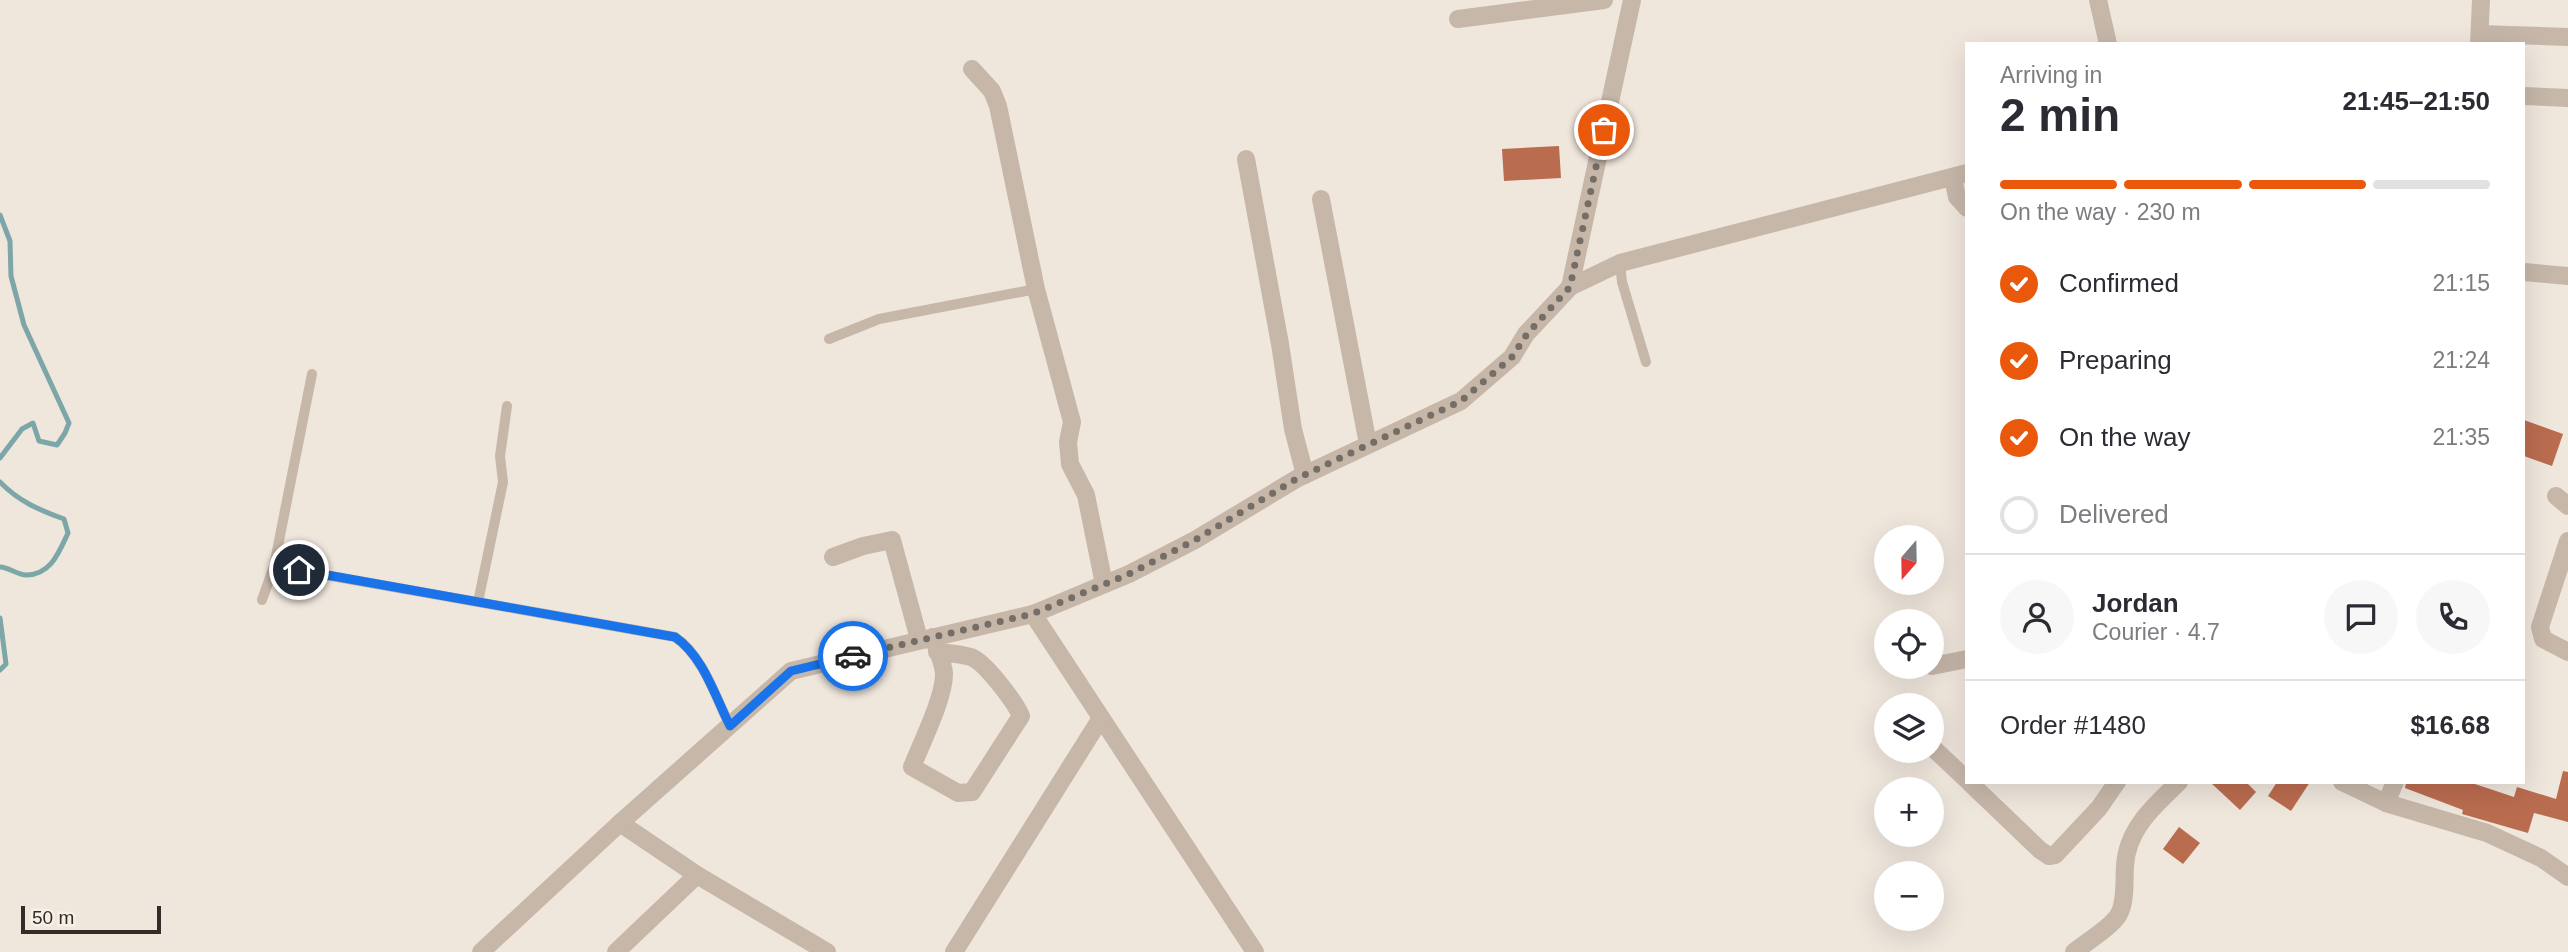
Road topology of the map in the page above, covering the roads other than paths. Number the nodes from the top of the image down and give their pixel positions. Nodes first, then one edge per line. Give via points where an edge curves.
1 (1604, 0) edge
2 (1632, 0) edge
3 (2098, 0) edge
4 (2481, 0) edge
5 (1458, 19) dead end
6 (2568, 37) edge
7 (2479, 39) edge
8 (2108, 42) edge
9 (972, 69) dead end
10 (2525, 96) edge
11 (2568, 98) edge
12 (1246, 159) dead end
13 (1960, 176) edge
14 (1321, 199) dead end
15 (1965, 206) edge
16 (1620, 262) junction
17 (2525, 272) edge
18 (2568, 276) edge
19 (1570, 287) junction
20 (1036, 289) junction
21 (828, 339) dead end
22 (1646, 362) dead end
23 (312, 374) dead end
24 (507, 406) dead end
25 (1368, 444) junction
26 (1305, 475) junction
27 (2568, 541) edge
28 (833, 557) dead end
29 (274, 566) junction
30 (1104, 584) junction
31 (261, 600) dead end
32 (478, 602) junction
33 (1032, 614) junction
34 (930, 643) junction
35 (2568, 652) edge
36 (1965, 659) edge
37 (1944, 664) edge
38 (1101, 718) junction
39 (730, 726) junction
40 (1944, 758) edge
41 (1965, 778) edge
42 (1971, 784) edge
43 (2116, 784) edge
44 (2177, 784) edge
45 (2346, 784) edge
46 (2394, 784) edge
47 (2386, 803) junction
48 (620, 823) junction
49 (697, 875) junction
50 (2568, 877) edge
51 (481, 952) edge
52 (616, 952) edge
53 (827, 952) edge
54 (954, 952) edge
55 (1255, 952) edge
56 (2074, 952) edge

1 - 5 street
2 - 19 street
3 - 8 street
4 - 7 street
6 - 7 street
9 - 20 street via 992,91 998,106
10 - 11 street
12 - 26 street
13 - 15 street via 1957,197
13 - 16 street
14 - 25 street
16 - 19 street
16 - 22 lane
17 - 18 street
19 - 25 street via 1512,357 1461,401
20 - 21 lane via 879,319
20 - 30 street via 1072,422 1070,464 1086,495
23 - 29 lane
24 - 32 lane via 500,457 503,482
25 - 26 street
26 - 30 street via 1195,540
27 - 35 street via 2540,627 2543,639
28 - 34 street via 892,540
29 - 31 lane
29 - 32 lane
30 - 33 street
32 - 39 lane via 675,637 697,659
33 - 34 street
33 - 38 street
34 - 34 street via 978,661 1021,716 972,792 958,793 912,766 943,683 944,674
34 - 39 street via 791,671
36 - 37 street
38 - 54 street
38 - 55 street
39 - 48 street
40 - 41 street
42 - 43 street via 2049,856 2099,808
44 - 56 street via 2147,812 2132,837 2118,917
45 - 47 street
46 - 47 street
47 - 50 street via 2487,833 2541,858
48 - 49 street
48 - 51 street
49 - 52 street
49 - 53 street

